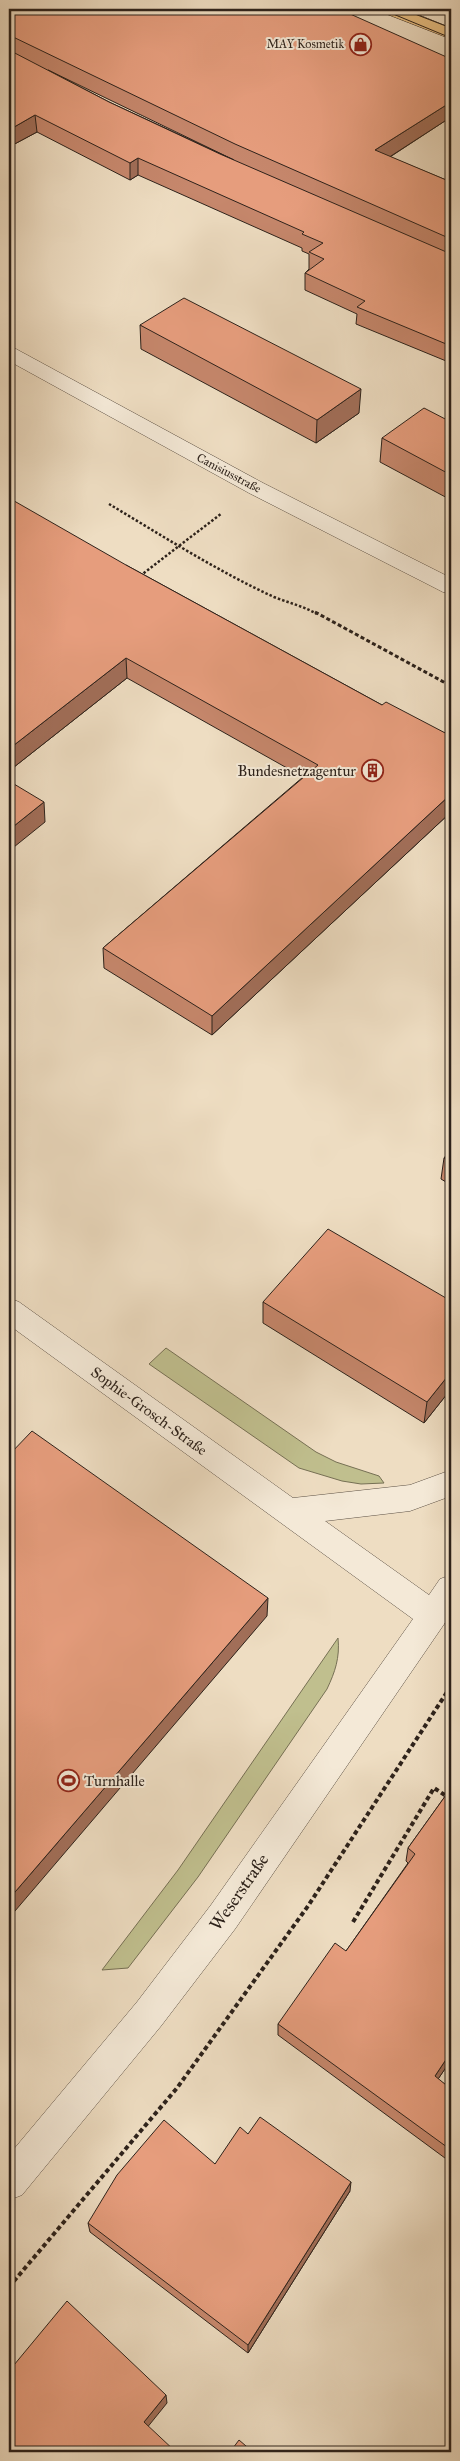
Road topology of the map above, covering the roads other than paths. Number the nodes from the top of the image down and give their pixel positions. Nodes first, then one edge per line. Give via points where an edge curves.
1 (390, 9) edge
2 (451, 34) edge
3 (9, 354) edge
4 (451, 587) edge
5 (10, 1312) edge
6 (451, 1483) edge
7 (288, 1512) junction
8 (451, 1589) edge
9 (432, 1615) junction
10 (9, 2182) edge

1 - 2 main road
3 - 4 street, Canisiusstraße via 256,488
5 - 7 street, Sophie-Grosch-Straße
6 - 7 street via 410,1498
7 - 9 street, Sophie-Grosch-Straße
8 - 9 street, Weserstraße
9 - 10 street, Weserstraße via 223,1917 148,2014

